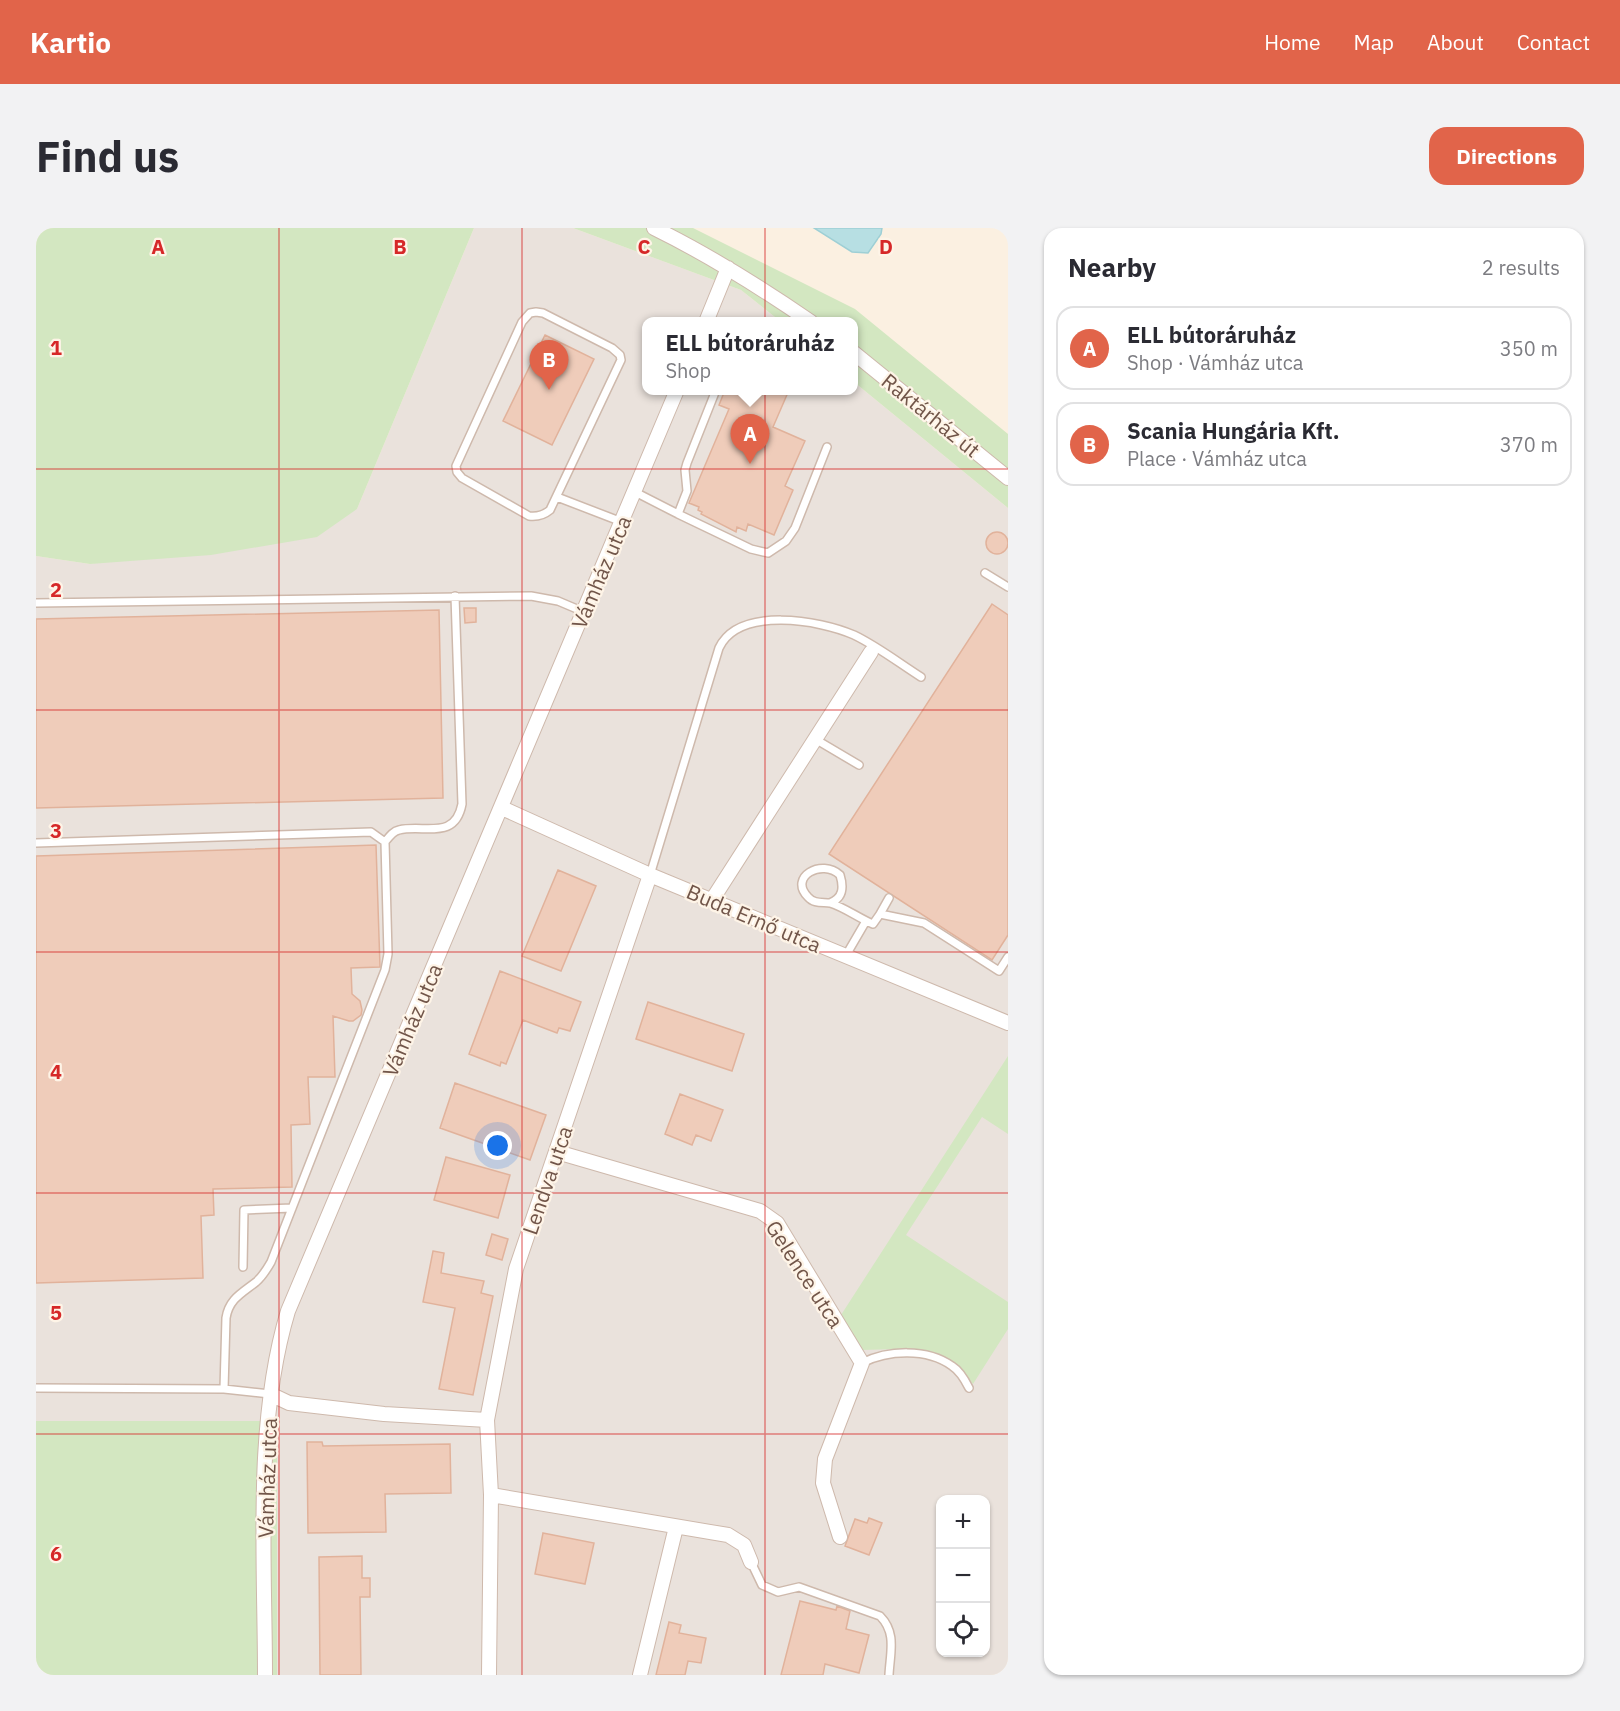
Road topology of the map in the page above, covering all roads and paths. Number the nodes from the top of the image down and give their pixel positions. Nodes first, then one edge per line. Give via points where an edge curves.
1 (654, 228) edge
2 (728, 268) junction
3 (708, 317) edge
4 (805, 317) edge
5 (858, 356) edge
6 (676, 395) edge
7 (714, 395) edge
8 (827, 447) dead end
9 (1008, 478) edge
10 (635, 492) junction
11 (558, 497) junction
12 (678, 514) junction
13 (622, 522) junction
14 (985, 573) dead end
15 (1008, 587) edge
16 (455, 596) junction
17 (36, 603) edge
18 (584, 612) junction
19 (871, 652) dead end
20 (921, 677) dead end
21 (815, 739) junction
22 (859, 765) dead end
23 (502, 808) junction
24 (385, 842) junction
25 (36, 843) edge
26 (650, 875) junction
27 (889, 898) dead end
28 (712, 900) junction
29 (830, 903) junction
30 (880, 914) junction
31 (866, 921) junction
32 (845, 957) junction
33 (1008, 957) edge
34 (1008, 1023) edge
35 (556, 1152) junction
36 (292, 1208) junction
37 (243, 1267) dead end
38 (862, 1363) junction
39 (36, 1388) edge
40 (969, 1388) dead end
41 (224, 1389) junction
42 (270, 1394) junction
43 (487, 1420) junction
44 (491, 1495) junction
45 (676, 1527) junction
46 (840, 1537) dead end
47 (751, 1562) joint
48 (265, 1675) edge
49 (489, 1675) edge
50 (640, 1675) edge
51 (889, 1675) edge

1 - 2 street
2 - 3 street
2 - 4 street
5 - 9 street, Raktárház út
6 - 10 street, Vámház utca
7 - 12 lane via 687,463 687,491
8 - 12 lane via 795,528 786,541 768,553 751,549
10 - 12 lane
10 - 13 street, Vámház utca
11 - 11 lane via 546,514 529,516 462,478 456,466 522,322 536,312 612,348 621,360
11 - 13 lane
13 - 18 street, Vámház utca
14 - 15 lane
16 - 17 lane
16 - 18 lane via 550,598
16 - 24 lane via 460,812 450,825 398,830
18 - 23 street, Vámház utca
19 - 21 street
20 - 26 lane via 856,636 819,624 763,621 727,636 719,648
21 - 22 lane
21 - 28 street
23 - 26 street, Buda Ernő utca
23 - 42 street, Vámház utca via 288,1311
24 - 25 lane via 371,832
24 - 36 lane via 388,961
26 - 28 street, Buda Ernő utca
26 - 35 street, Lendva utca
27 - 30 lane
28 - 32 street, Buda Ernő utca
29 - 29 lane via 816,902 807,896 802,885 809,871 829,868 840,875 842,894
29 - 31 lane
30 - 31 lane via 873,924
30 - 33 lane via 924,923 999,971
31 - 32 lane
32 - 34 street, Buda Ernő utca
35 - 38 street, Gelence utca via 766,1215 777,1224
35 - 43 street, Lendva utca via 516,1269
36 - 37 lane via 244,1210
36 - 41 lane via 265,1272 228,1308
38 - 40 lane via 887,1354 934,1357 953,1366
38 - 46 street via 822,1475
39 - 41 lane
41 - 42 lane
42 - 43 street via 289,1403
42 - 48 street, Vámház utca via 265,1494
43 - 44 street, Lendva utca
44 - 45 street
44 - 49 street, Lendva utca
45 - 47 street via 728,1535 744,1545
45 - 50 street
47 - 51 lane via 762,1586 778,1592 799,1587 880,1616 891,1631

